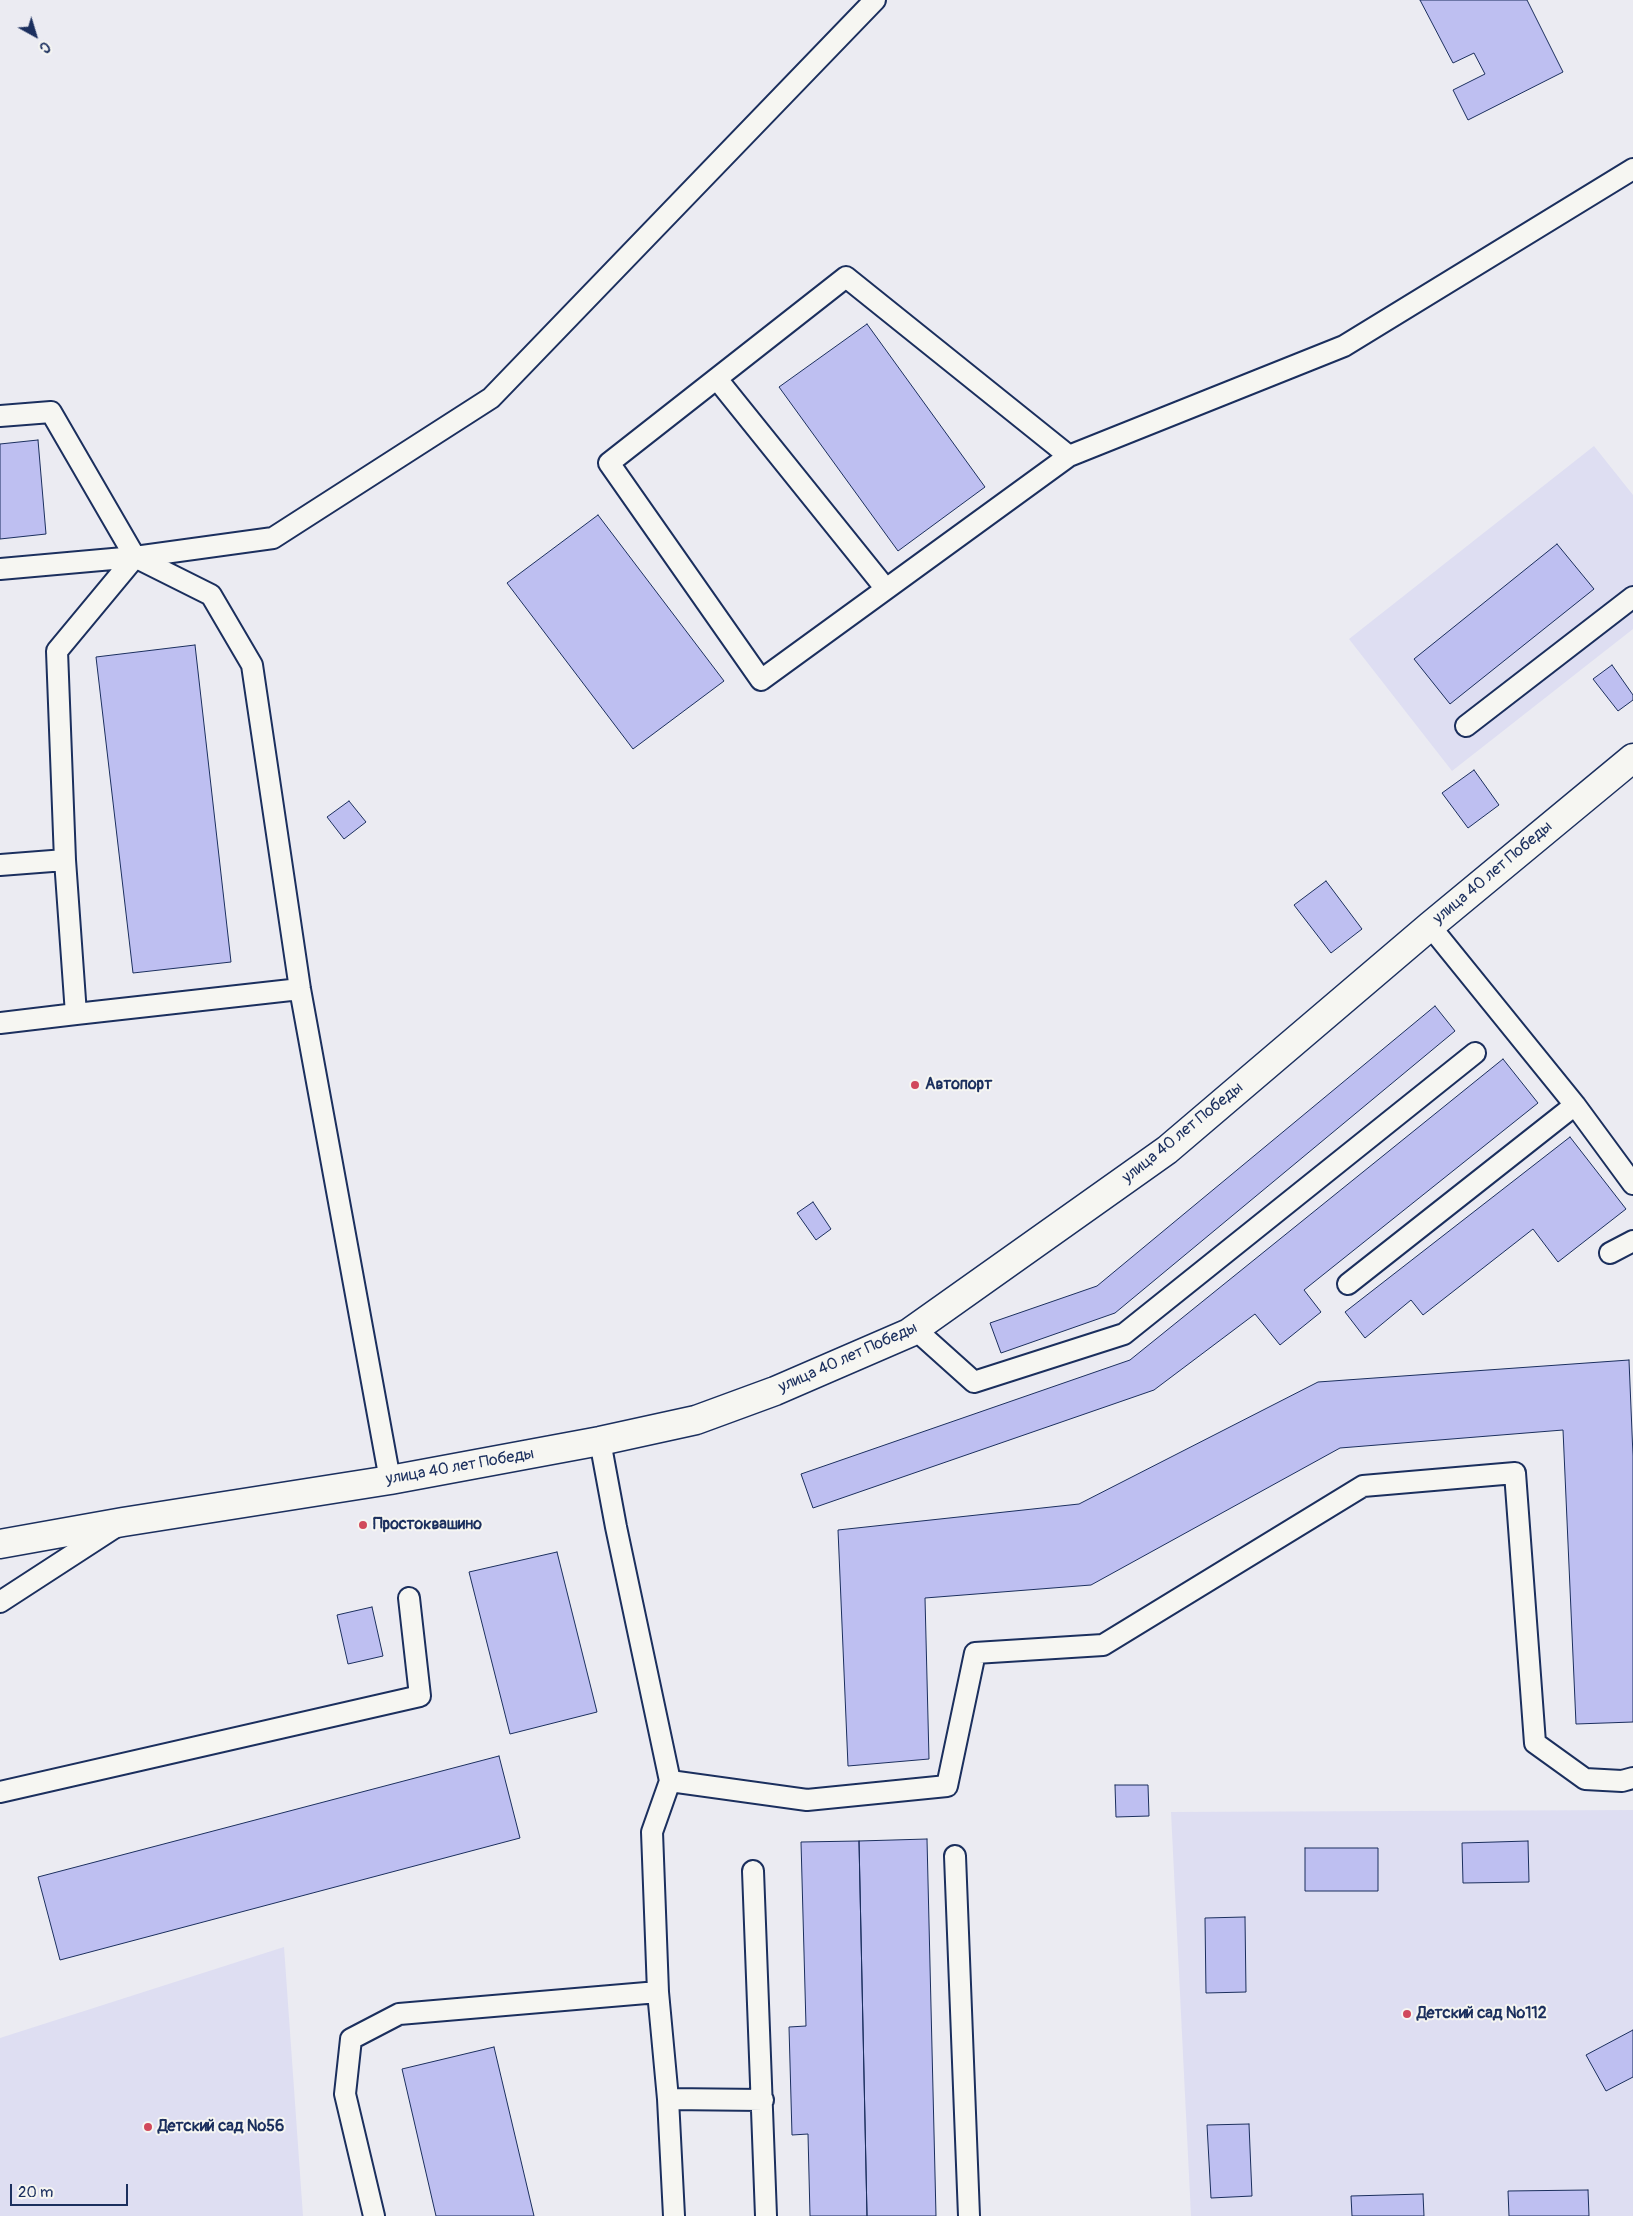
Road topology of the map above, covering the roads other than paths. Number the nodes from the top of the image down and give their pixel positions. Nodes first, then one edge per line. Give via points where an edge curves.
1 (875, 0) edge
2 (1633, 169) edge
3 (717, 378) junction
4 (0, 416) edge
5 (1068, 456) junction
6 (135, 557) junction
7 (0, 570) edge
8 (886, 589) junction
9 (1633, 597) edge
10 (1466, 726) dead end
11 (1633, 758) edge
12 (65, 860) junction
13 (0, 865) edge
14 (1430, 926) junction
15 (300, 989) junction
16 (76, 1014) junction
17 (0, 1023) edge
18 (1475, 1053) dead end
19 (1575, 1105) junction
20 (1633, 1184) edge
21 (1633, 1241) edge
22 (1610, 1253) dead end
23 (1348, 1284) dead end
24 (916, 1330) junction
25 (600, 1441) junction
26 (390, 1480) junction
27 (123, 1522) junction
28 (0, 1544) edge
29 (409, 1598) dead end
30 (0, 1602) edge
31 (1633, 1778) edge
32 (670, 1781) junction
33 (0, 1792) edge
34 (955, 1856) dead end
35 (753, 1871) dead end
36 (658, 1992) junction
37 (668, 2099) junction
38 (763, 2100) junction
39 (374, 2216) edge
40 (674, 2216) edge
41 (766, 2216) edge
42 (969, 2216) edge

1 - 6 lane via 491,398 273,538
2 - 5 lane via 1344,346
3 - 5 lane via 846,277
3 - 8 lane
3 - 8 lane via 608,463 761,680
4 - 6 lane via 51,412
5 - 8 lane
6 - 7 lane
6 - 12 lane via 57,651
6 - 15 lane via 211,595 252,665
9 - 10 lane
11 - 14 street, улица 40 лет Победы
12 - 13 lane
12 - 16 lane
14 - 19 lane
14 - 24 street, улица 40 лет Победы via 1167,1150
15 - 16 lane
15 - 26 lane
16 - 17 lane
18 - 24 lane via 1124,1334 974,1382
19 - 20 lane
19 - 23 lane
21 - 22 lane
24 - 25 street, улица 40 лет Победы via 696,1420
25 - 26 street, улица 40 лет Победы
25 - 32 lane
26 - 27 street, улица 40 лет Победы
27 - 28 street, улица 40 лет Победы
27 - 30 lane
29 - 33 lane via 420,1696
31 - 32 lane via 1622,1781 1585,1779 1535,1743 1515,1473 1362,1486 1102,1645 976,1653 947,1786 807,1800
32 - 36 lane via 652,1832
34 - 42 lane
35 - 38 lane
36 - 37 lane
36 - 39 lane via 399,2014 351,2039 345,2094
37 - 38 lane
37 - 40 lane
38 - 41 lane

